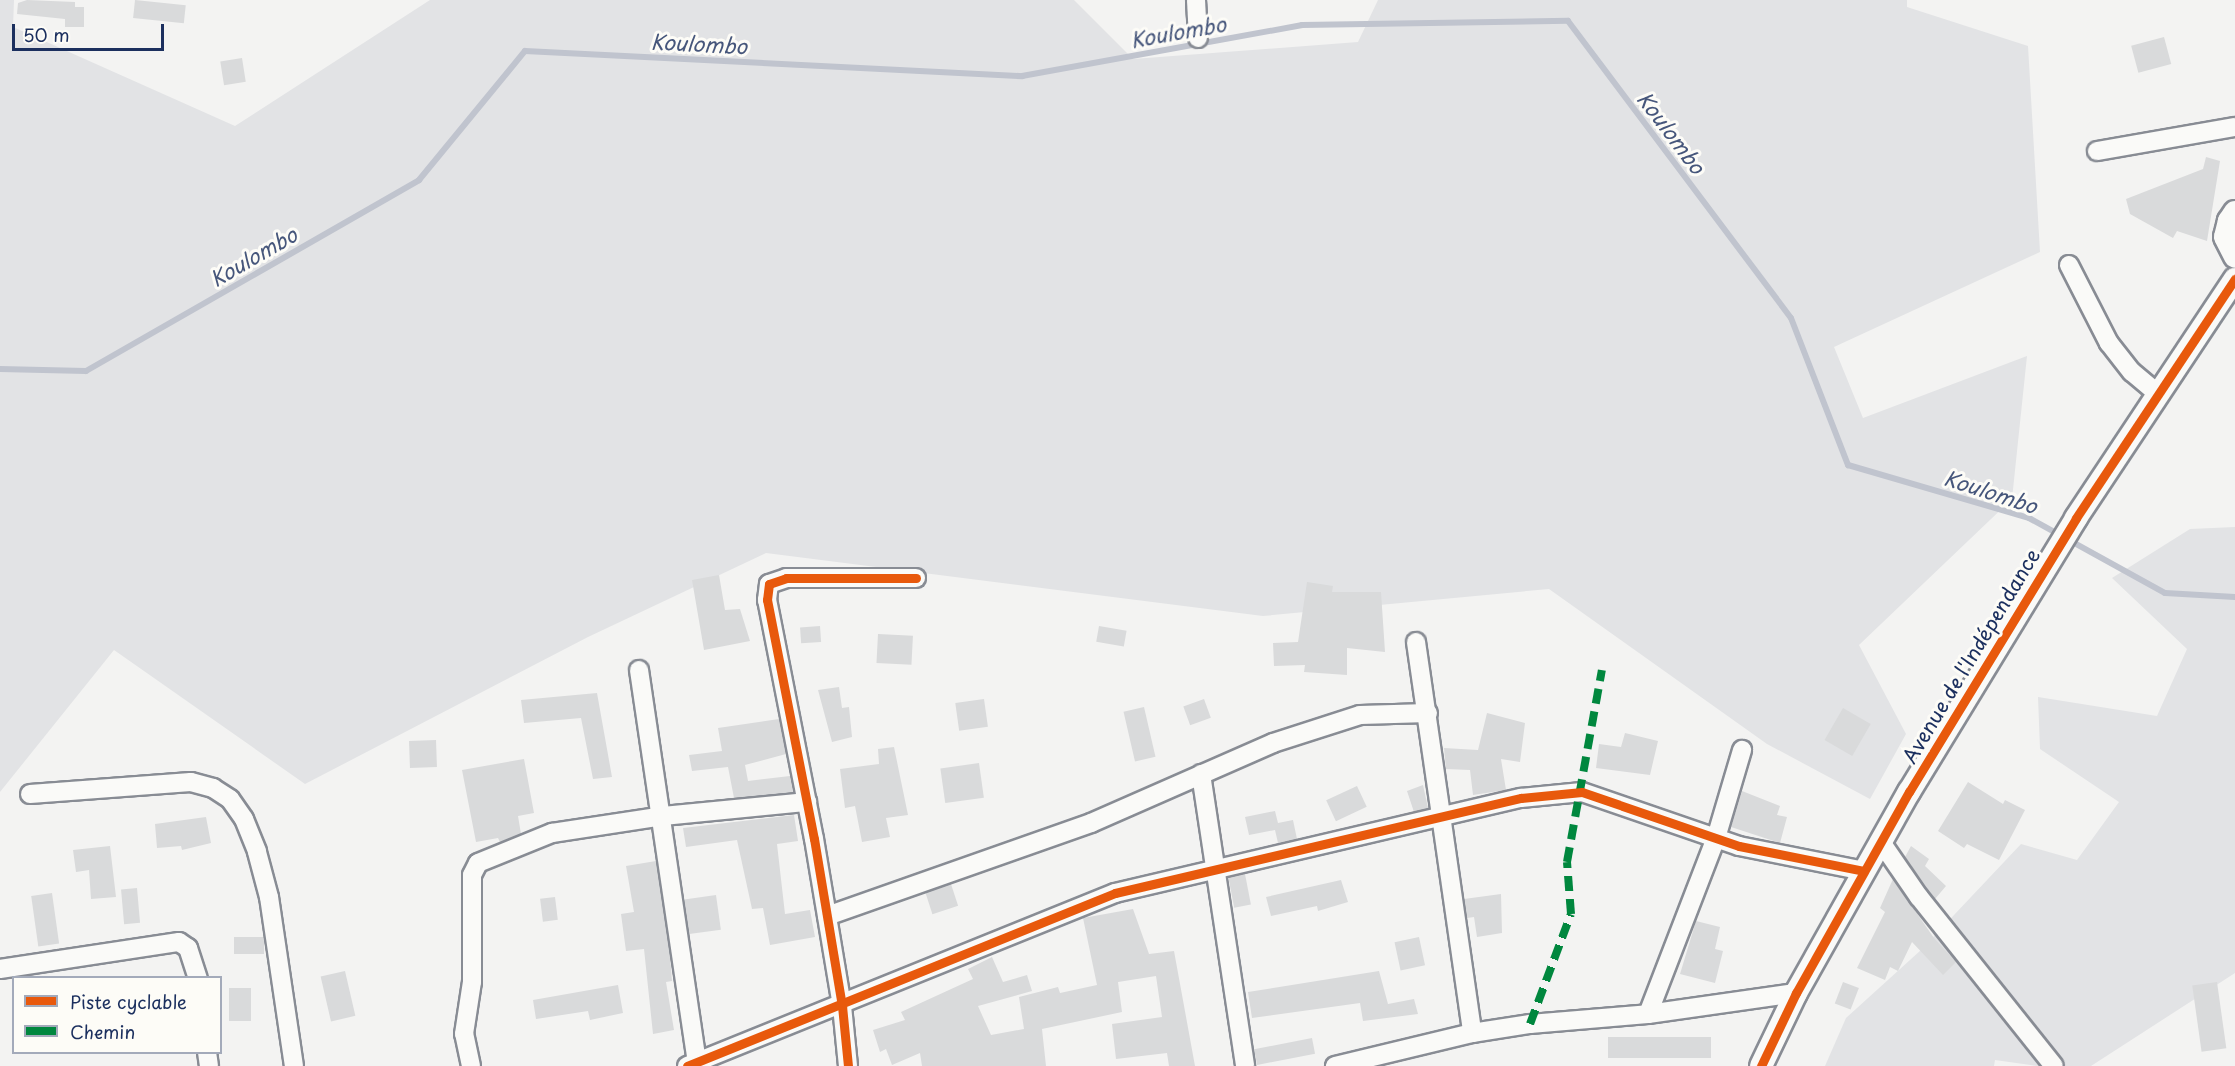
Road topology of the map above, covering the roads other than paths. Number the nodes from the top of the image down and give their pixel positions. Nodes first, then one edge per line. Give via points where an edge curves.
1 (1196, 0) edge
2 (1197, 38) dead end
3 (2235, 127) edge
4 (2097, 151) dead end
5 (2235, 212) edge
6 (2235, 257) edge
7 (2069, 265) dead end
8 (2235, 279) edge
9 (2159, 395) junction
10 (916, 578) dead end
11 (1416, 642) dead end
12 (639, 670) dead end
13 (1428, 712) junction
14 (1742, 750) dead end
15 (1201, 774) junction
16 (30, 794) dead end
17 (807, 802) junction
18 (1443, 814) junction
19 (663, 816) junction
20 (1716, 838) junction
21 (1881, 842) junction
22 (1213, 869) junction
23 (1864, 871) junction
24 (827, 916) junction
25 (0, 969) edge
26 (197, 976) edge
27 (1796, 993) junction
28 (842, 1006) junction
29 (1648, 1014) junction
30 (1472, 1033) junction
31 (692, 1064) edge
32 (294, 1066) edge
33 (471, 1066) edge
34 (848, 1066) edge
35 (1245, 1066) edge
36 (1335, 1066) edge
37 (1761, 1066) edge
38 (2054, 1066) edge

1 - 2 street
3 - 4 street
5 - 6 street via 2226,237
7 - 9 street via 2109,344 2132,372
8 - 9 street, Avenue de l'Indépendance
9 - 21 street, Avenue de l'Indépendance via 2076,518
10 - 17 street via 786,578 769,584 767,600
11 - 13 street
12 - 19 street
13 - 15 street via 1360,715 1274,743
13 - 18 street
14 - 20 street
15 - 22 street
15 - 24 street via 1091,823
16 - 32 street via 191,782 213,788 230,799 244,819 269,897
17 - 19 street
17 - 24 street
18 - 20 street via 1521,798 1582,792
18 - 22 street
18 - 30 street
19 - 31 street
19 - 33 street via 552,833 523,842 473,868 472,982 464,1034
20 - 23 street
20 - 29 street
21 - 23 street, Avenue de l'Indépendance
21 - 38 street via 1919,897
22 - 28 street via 1115,892
22 - 35 street
23 - 27 street, Avenue de l'Indépendance
24 - 28 street
25 - 26 street via 179,942 188,948
27 - 29 street
27 - 37 street, Avenue de l'Indépendance
28 - 31 street
28 - 34 street
29 - 30 street via 1530,1023
30 - 36 street

